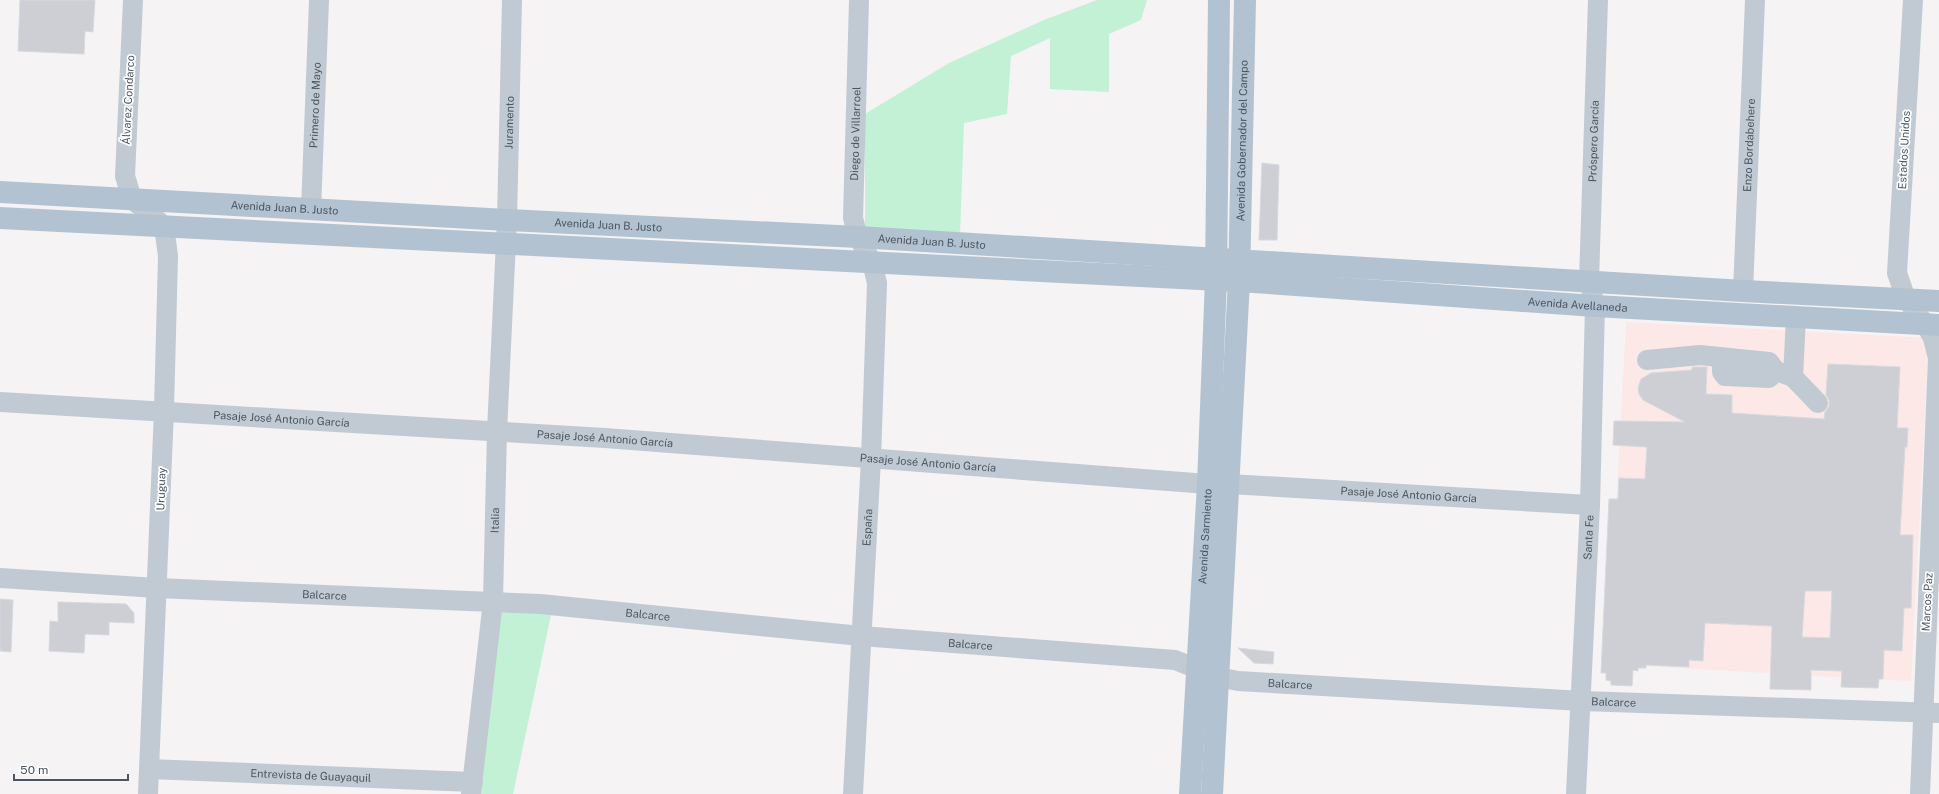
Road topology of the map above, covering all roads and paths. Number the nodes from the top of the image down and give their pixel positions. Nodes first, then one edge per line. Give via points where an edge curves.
1 (133, 0) edge
2 (319, 0) edge
3 (512, 0) edge
4 (859, 0) edge
5 (1219, 0) edge
6 (1245, 0) edge
7 (1598, 0) edge
8 (1755, 0) edge
9 (1913, 0) edge
10 (0, 192) edge
11 (132, 199) junction
12 (311, 210) junction
13 (0, 218) edge
14 (508, 220) junction
15 (164, 226) junction
16 (858, 236) junction
17 (506, 245) junction
18 (1240, 259) junction
19 (872, 262) junction
20 (1217, 269) junction
21 (1239, 281) junction
22 (1589, 281) junction
23 (1744, 291) junction
24 (1906, 299) junction
25 (1939, 301) edge
26 (1595, 306) junction
27 (1796, 317) junction
28 (1932, 325) edge
29 (1646, 360) dead end
30 (1784, 374) junction
31 (0, 402) edge
32 (1818, 403) dead end
33 (164, 410) junction
34 (497, 431) junction
35 (872, 459) junction
36 (1219, 484) junction
37 (1590, 505) junction
38 (0, 578) edge
39 (157, 588) junction
40 (493, 601) junction
41 (861, 636) junction
42 (1197, 668) junction
43 (1218, 677) junction
44 (1582, 701) junction
45 (1931, 713) edge
46 (149, 769) junction
47 (472, 788) edge
48 (148, 794) edge
49 (853, 794) edge
50 (1190, 794) edge
51 (1212, 794) edge
52 (1576, 794) edge
53 (1920, 794) edge

1 - 11 street, Álvarez Condarco via 125,176
2 - 12 street, Primero de Mayo
3 - 14 street, Juramento
4 - 16 street, Diego de Villarroel via 853,218
5 - 20 main road
6 - 18 main road, Avenida Gobernador del Campo
7 - 22 street, Próspero García
8 - 23 street, Enzo Bordabehere
9 - 24 street, Estados Unidos via 1897,273
10 - 11 main road, Avenida Juan B. Justo
11 - 12 main road, Avenida Juan B. Justo
11 - 15 street
12 - 14 main road, Avenida Juan B. Justo
13 - 15 main road, Avenida Juan B. Justo
14 - 16 main road, Avenida Juan B. Justo
14 - 17 street, Juramento
15 - 17 main road, Avenida Juan B. Justo
15 - 33 street, Uruguay via 168,256
16 - 19 street, Diego de Villarroel
16 - 20 main road, Avenida Juan B. Justo
17 - 19 main road, Avenida Juan B. Justo
17 - 34 street, Italia
18 - 20 main road, Avenida Avellaneda
18 - 21 main road, Avenida Gobernador del Campo
18 - 22 main road, Avenida Avellaneda
19 - 20 main road, Avenida Juan B. Justo
19 - 35 street, España via 877,283
20 - 21 main road, Avenida Avellaneda
20 - 36 main road, Avenida Sarmiento
21 - 26 main road, Avenida Avellaneda
21 - 36 main road, Avenida Sarmiento
22 - 23 main road, Avenida Avellaneda
22 - 26 street, Santa Fe
23 - 24 main road, Avenida Avellaneda
24 - 25 main road, Avenida Avellaneda
24 - 28 street, Marcos Paz
26 - 27 main road, Avenida Avellaneda
26 - 37 street, Santa Fe
27 - 28 main road, Avenida Avellaneda
27 - 30 street
28 - 45 street, Marcos Paz via 1938,358
29 - 30 street via 1700,355 1722,358 1722,372 1725,376 1769,378
30 - 32 street
31 - 33 street, Pasaje José Antonio García
33 - 34 street, Pasaje José Antonio García
33 - 39 street, Uruguay
34 - 35 street, Pasaje José Antonio García
34 - 40 street, Italia
35 - 36 street, Pasaje José Antonio García
35 - 41 street, España
36 - 37 street, Pasaje José Antonio García
36 - 42 main road, Avenida Sarmiento
36 - 43 main road, Avenida Sarmiento
37 - 44 street, Santa Fe
38 - 39 street, Balcarce
39 - 40 street, Balcarce
39 - 46 street, Uruguay
40 - 41 street, Balcarce via 548,604
40 - 47 street, Italia
41 - 42 street, Balcarce via 1176,660
41 - 49 street, España
42 - 43 street, Balcarce
42 - 50 main road, Avenida Sarmiento
43 - 44 street, Balcarce via 1238,681
43 - 51 main road, Avenida Sarmiento
44 - 45 street, Balcarce
44 - 52 street, Santa Fe
45 - 53 street, Marcos Paz
46 - 47 street, Entrevista de Guayaquil
46 - 48 street, Uruguay

